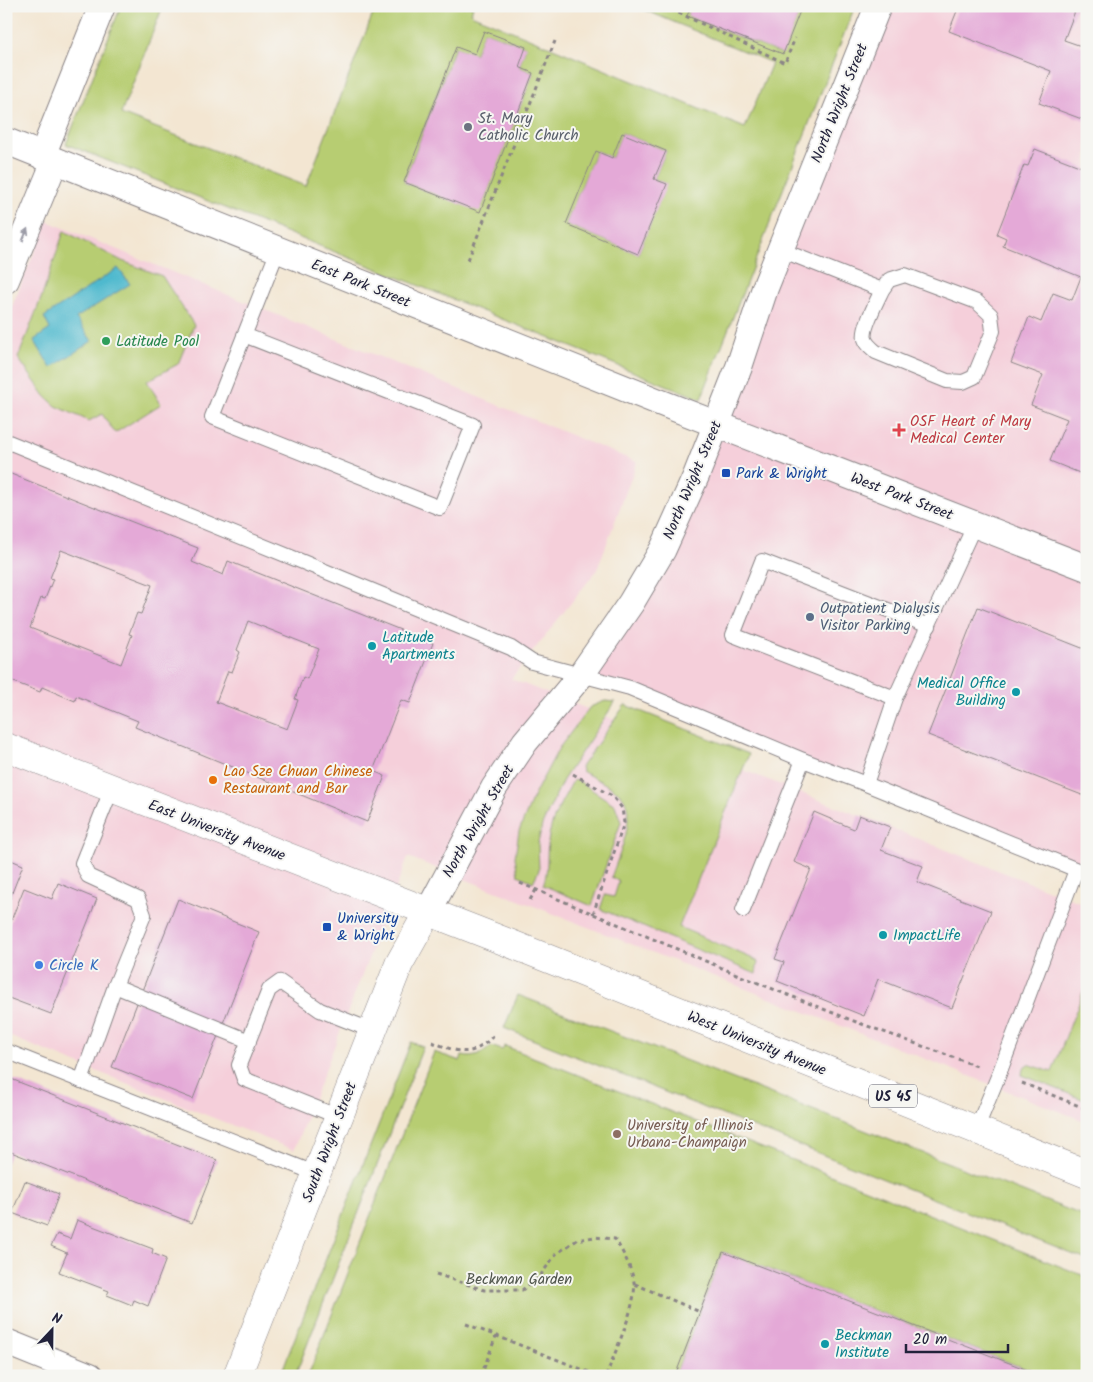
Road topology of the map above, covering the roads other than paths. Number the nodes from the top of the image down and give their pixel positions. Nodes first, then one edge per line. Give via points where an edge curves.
1 (102, 6) edge
2 (878, 6) edge
3 (6, 141) edge
4 (48, 158) junction
5 (278, 250) junction
6 (781, 250) junction
7 (6, 280) edge
8 (882, 290) junction
9 (244, 335) junction
10 (716, 423) junction
11 (6, 441) edge
12 (975, 524) junction
13 (1087, 568) edge
14 (929, 626) junction
15 (581, 675) junction
16 (895, 698) junction
17 (6, 747) edge
18 (803, 760) junction
19 (866, 784) junction
20 (112, 788) junction
21 (1081, 872) edge
22 (743, 910) dead end
23 (428, 912) junction
24 (115, 986) junction
25 (373, 1031) junction
26 (249, 1041) junction
27 (6, 1051) edge
28 (81, 1081) junction
29 (339, 1117) junction
30 (976, 1130) junction
31 (317, 1174) junction
32 (1087, 1174) edge
33 (6, 1342) edge
34 (90, 1376) edge
35 (237, 1376) edge

1 - 4 street
2 - 6 street, North Wright Street
3 - 4 street, East Park Street
4 - 5 street, East Park Street
7 -> 4 street
5 - 9 lane
5 - 10 street, East Park Street
6 - 8 lane
6 - 10 street, North Wright Street
8 - 8 lane via 889,280 905,275 977,302 991,315 993,331 974,377 963,382 947,381 876,352 869,346 865,338 866,328
9 - 9 lane via 212,417 440,508 473,425
10 - 12 street, West Park Street
10 - 15 street, North Wright Street via 663,548 631,603
11 - 15 lane via 511,648 532,662
12 - 13 street, West Park Street
12 - 14 lane
14 - 16 lane
14 - 16 lane via 762,561 733,634
15 - 18 lane via 630,688
15 - 23 street, North Wright Street via 526,742 494,788
16 - 19 lane
17 - 20 main road, East University Avenue
18 - 19 lane
18 - 22 lane
19 - 21 lane
20 - 23 main road, East University Avenue
20 - 24 lane via 82,863 88,876 138,899 144,915
21 - 30 lane
23 - 25 main road, South Wright Street via 399,964
23 - 30 main road, West University Avenue / US 45
24 - 26 lane
24 - 28 lane
25 - 26 lane via 320,1010 280,982 270,990
25 - 29 main road, South Wright Street
26 - 29 lane via 239,1065 244,1078
27 - 28 lane
28 - 31 lane
29 - 31 main road, South Wright Street
30 - 32 main road, West University Avenue / US 45
31 - 35 main road, South Wright Street
33 - 34 street

